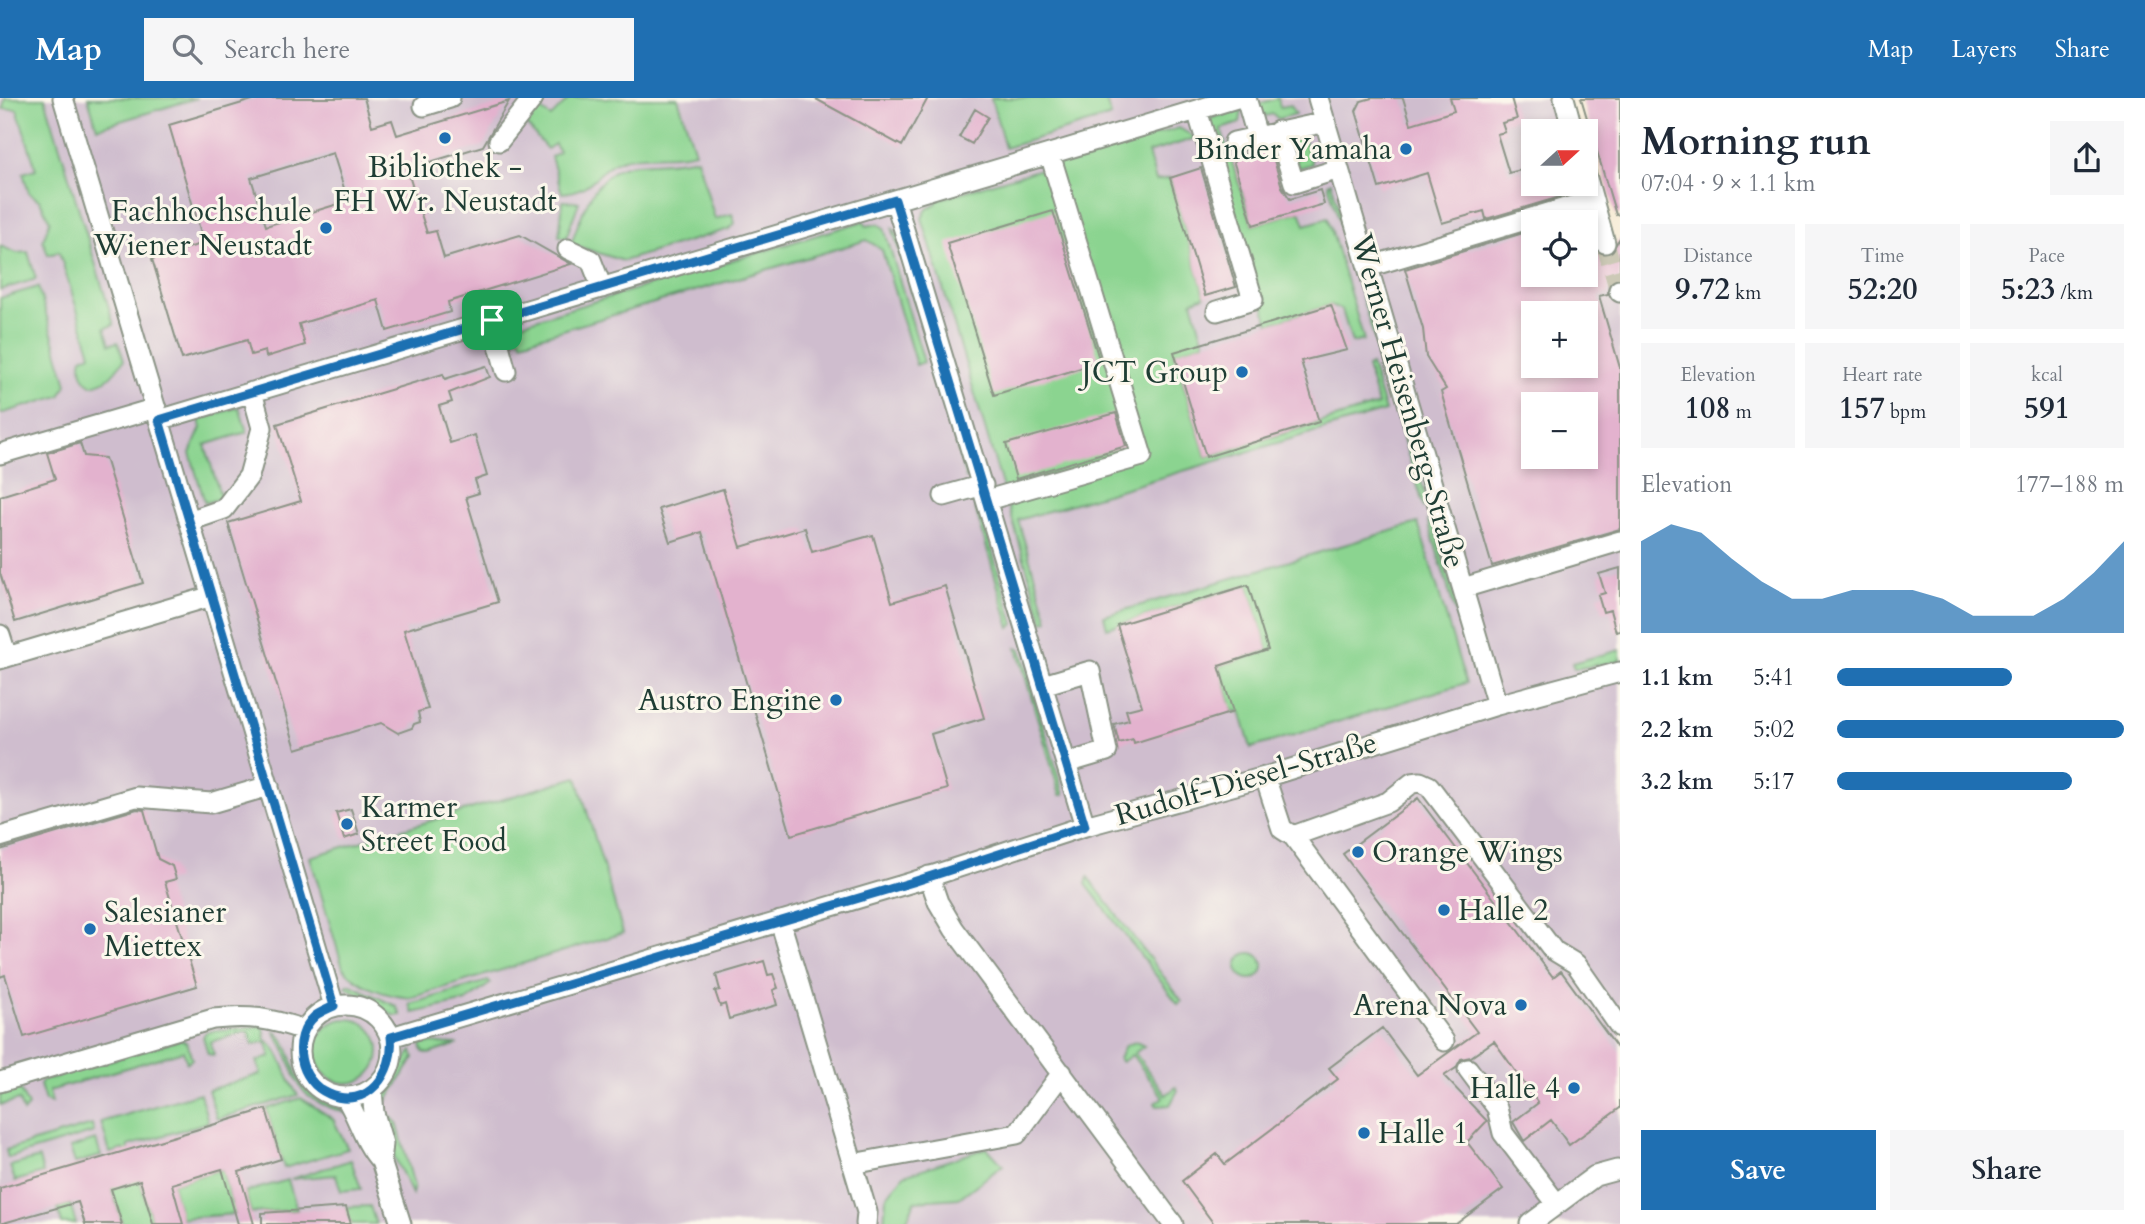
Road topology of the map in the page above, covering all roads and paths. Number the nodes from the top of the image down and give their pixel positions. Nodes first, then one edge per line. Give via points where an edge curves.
1 (63, 98) edge
2 (450, 98) edge
3 (533, 98) edge
4 (1237, 98) edge
5 (1246, 98) edge
6 (1318, 98) edge
7 (1564, 98) edge
8 (424, 106) dead end
9 (1196, 110) junction
10 (1570, 119) edge
11 (1326, 122) junction
12 (1278, 131) junction
13 (1257, 136) junction
14 (499, 141) dead end
15 (1234, 142) dead end
16 (1050, 154) junction
17 (1339, 169) junction
18 (1591, 196) edge
19 (895, 200) junction
20 (1592, 201) junction
21 (1605, 243) tunnel mouth
22 (568, 249) dead end
23 (1368, 267) junction
24 (602, 288) junction
25 (1217, 311) dead end
26 (486, 322) junction
27 (501, 373) dead end
28 (252, 392) junction
29 (157, 414) junction
30 (0, 454) edge
31 (985, 492) junction
32 (944, 496) dead end
33 (189, 521) junction
34 (1620, 541) edge
35 (1463, 588) junction
36 (212, 596) junction
37 (0, 635) edge
38 (3, 658) edge
39 (1620, 672) edge
40 (1043, 685) junction
41 (1497, 705) junction
42 (1067, 763) junction
43 (1265, 777) junction
44 (269, 786) junction
45 (1085, 826) junction
46 (1293, 836) junction
47 (0, 837) edge
48 (929, 876) junction
49 (780, 921) junction
50 (334, 1006) junction
51 (1620, 1027) edge
52 (304, 1030) junction
53 (391, 1037) junction
54 (1444, 1041) dead end
55 (1468, 1069) dead end
56 (1062, 1073) junction
57 (0, 1082) edge
58 (359, 1094) junction
59 (852, 1164) junction
60 (1619, 1169) edge
61 (1557, 1204) junction
62 (401, 1224) edge
63 (866, 1224) edge
64 (1173, 1224) edge
65 (1530, 1224) edge

1 - 29 street
2 - 8 street
3 - 14 street
4 - 9 street
5 - 13 street
6 - 11 street, Werner Heisenberg-Straße
7 - 10 street
9 - 16 street
9 - 25 street via 1253,300
11 - 12 street
11 - 17 street, Werner Heisenberg-Straße
12 - 13 street
12 - 17 street via 1294,183
13 - 15 street
16 - 19 street
16 - 31 street via 1142,456
17 - 23 street, Werner Heisenberg-Straße
18 - 20 street
19 - 24 street
19 - 31 street
20 - 21 street
20 - 23 street
22 - 24 street via 595,265
23 - 35 street, Werner Heisenberg-Straße
24 - 26 street
26 - 27 street
26 - 28 street
28 - 29 street
28 - 33 street via 262,428 249,475 224,509
29 - 30 street via 112,421
29 - 33 street
31 - 32 street
31 - 40 street
33 - 36 street
34 - 35 street
35 - 41 street, Werner Heisenberg-Straße
36 - 38 street
36 - 44 street
37 - 38 street
39 - 41 street, Rudolf-Diesel-Straße
40 - 42 street
40 - 42 street via 1090,671 1107,751
41 - 43 street, Rudolf-Diesel-Straße
42 - 45 street
43 - 45 street, Rudolf-Diesel-Straße
43 - 46 street via 1282,829
44 - 47 street via 211,803 136,797
44 - 50 street
45 - 48 street, Rudolf-Diesel-Straße
46 - 51 street via 1388,802 1412,783 1429,786 1553,950 1576,964
46 - 54 street
48 - 49 street, Rudolf-Diesel-Straße
48 - 56 street via 954,929
49 - 53 street, Rudolf-Diesel-Straße
49 - 59 street
50 - 52 street via 315,1016
50 - 53 street via 367,1009 383,1022
52 - 57 street via 248,1015 214,1019
52 - 58 street via 300,1048 303,1069 314,1084 329,1094
53 - 58 street via 390,1068
55 - 61 street via 1497,1108 1503,1133
56 - 59 street via 1017,1134
56 - 64 street
58 - 62 street via 358,1118 369,1149 381,1161
59 - 63 street via 867,1212
60 - 61 street via 1595,1176
61 - 65 street

